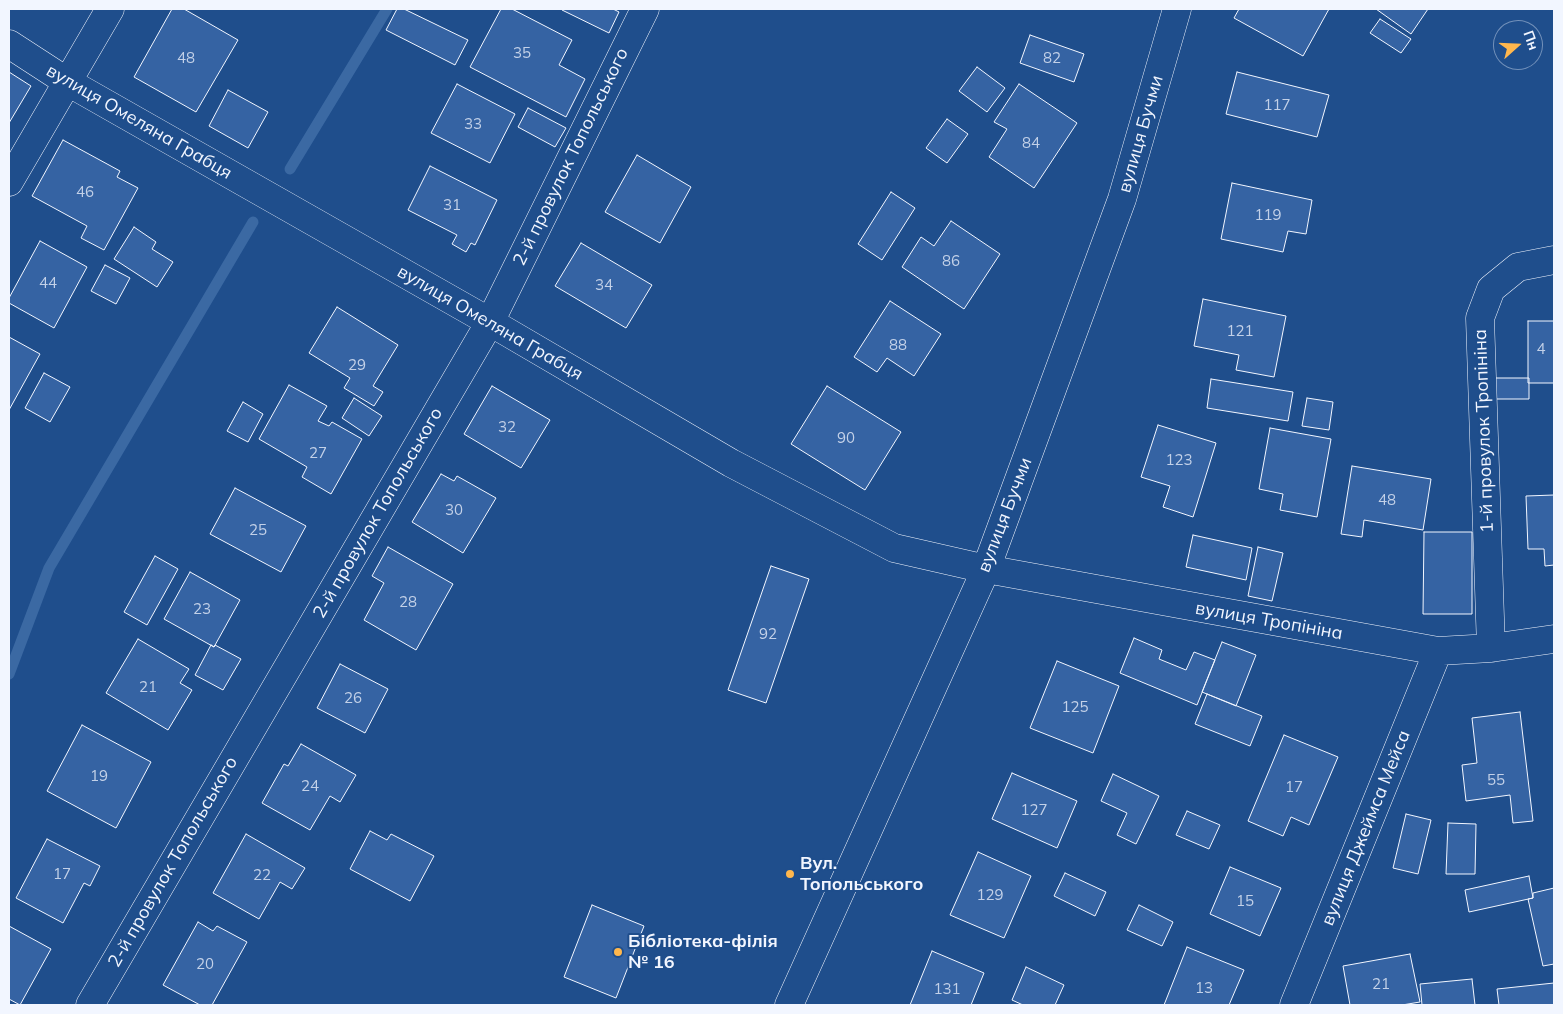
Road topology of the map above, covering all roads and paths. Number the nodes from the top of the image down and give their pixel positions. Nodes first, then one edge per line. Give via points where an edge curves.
1 (110, 9) edge
2 (645, 9) edge
3 (1177, 9) edge
4 (9, 44) edge
5 (66, 82) junction
6 (9, 182) edge
7 (1554, 260) edge
8 (490, 322) junction
9 (986, 569) junction
10 (1554, 639) edge
11 (1491, 648) junction
12 (1438, 651) junction
13 (90, 1005) edge
14 (789, 1005) edge
15 (1294, 1005) edge

1 - 5 street
2 - 8 street, 2-й провулок Топольського
3 - 9 street, вулиця Бучми via 1122,199
4 - 5 street, вулиця Омеляна Грабця
5 - 6 street
5 - 8 street, вулиця Омеляна Грабця
7 - 11 street, 1-й провулок Тропініна via 1518,267 1490,288 1480,318
8 - 9 street, вулиця Омеляна Грабця via 730,463 894,548
8 - 13 street, 2-й провулок Топольського
9 - 12 street, вулиця Тропініна
9 - 14 street, вулиця Бучми
10 - 11 street, вулиця Тропініна
11 - 12 street, вулиця Тропініна
12 - 15 street, вулиця Джеймса Мейса

